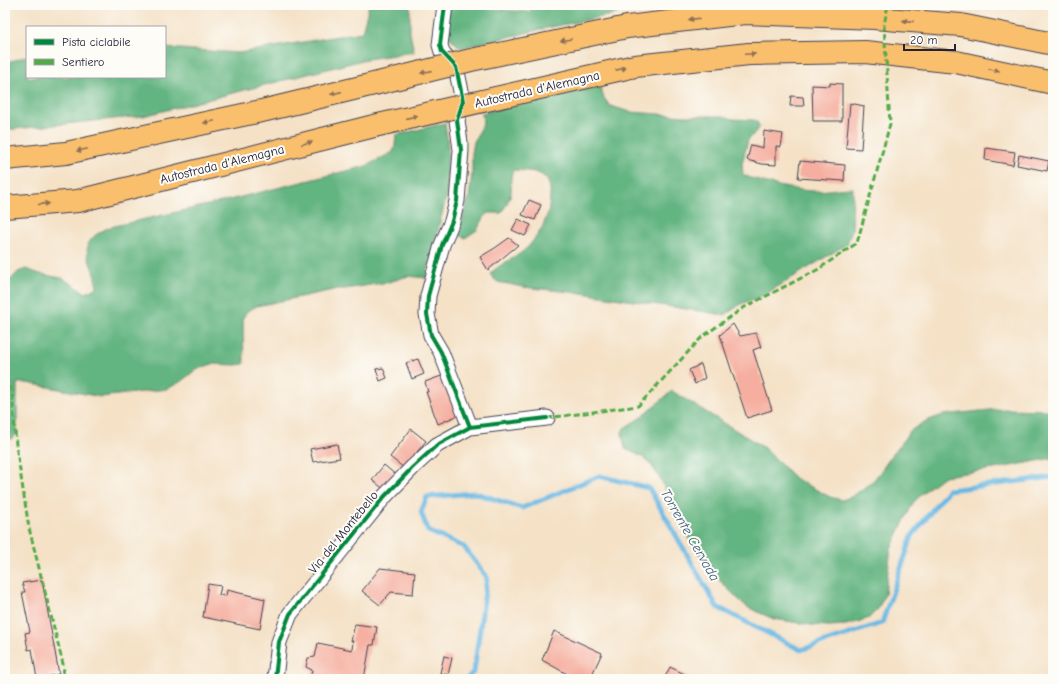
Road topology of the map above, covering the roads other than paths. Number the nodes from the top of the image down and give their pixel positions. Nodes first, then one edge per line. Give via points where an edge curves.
1 (445, 5) edge
2 (1053, 44) edge
3 (1053, 83) edge
4 (5, 159) edge
5 (5, 207) edge
6 (547, 418) dead end
7 (470, 427) junction
8 (275, 679) edge

1 - 7 street via 440,44 442,52 456,67 463,101 457,120 461,150 457,201 428,296 427,314 431,335 441,352
2 -> 4 highway, bridge via 961,25 874,18 745,13 627,27 66,153
5 -> 3 highway, Autostrada d'Alemagna, bridge via 78,201 374,126 635,66 749,54 865,52 956,62
6 - 7 street, Via del Montebello
7 - 8 street, Via del Montebello via 437,446 384,497 290,614 279,642

